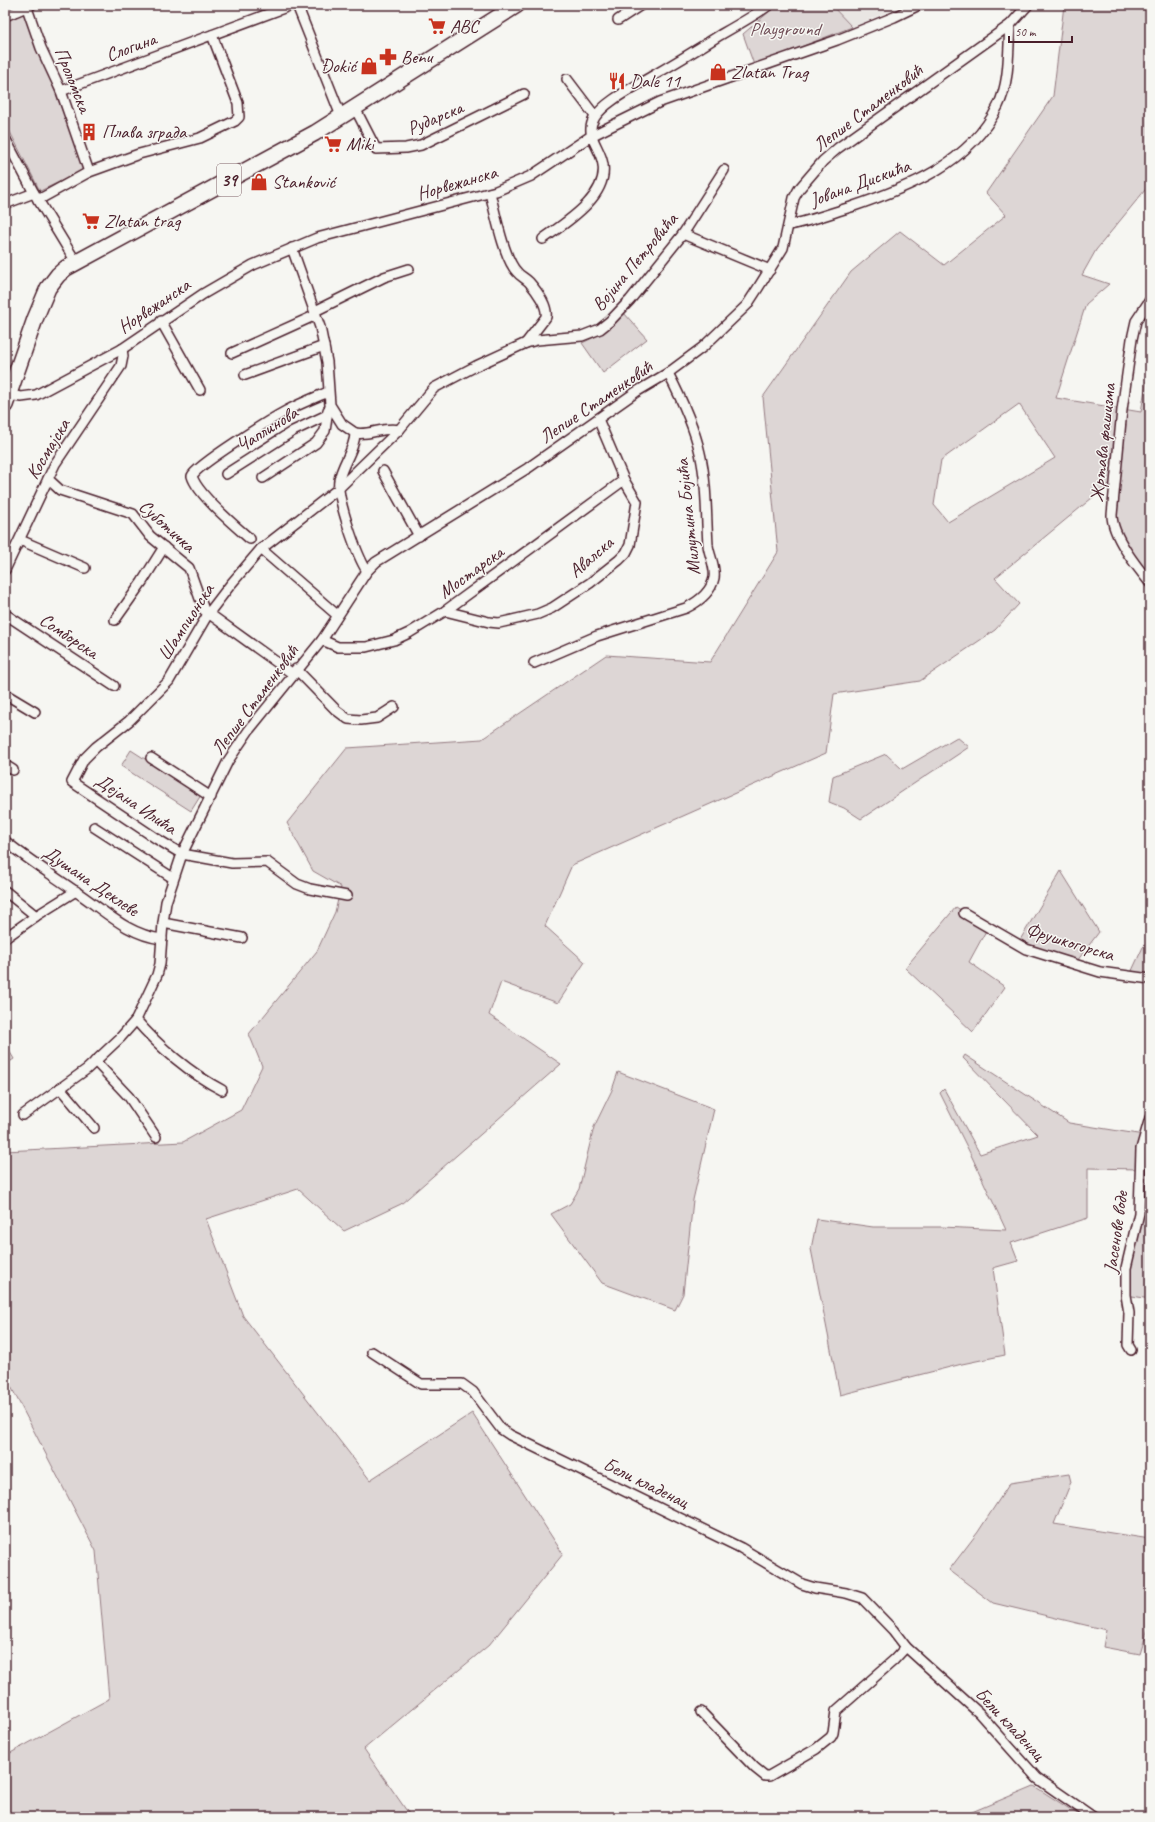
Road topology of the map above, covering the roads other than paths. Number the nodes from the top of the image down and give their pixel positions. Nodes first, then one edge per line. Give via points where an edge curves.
1 (292, 5) edge
2 (297, 5) edge
3 (516, 5) edge
4 (641, 5) edge
5 (769, 5) edge
6 (919, 5) edge
7 (1028, 5) edge
8 (29, 6) edge
9 (5, 16) edge
10 (618, 20) dead end
11 (1010, 25) junction
12 (212, 35) junction
13 (567, 79) dead end
14 (61, 91) junction
15 (524, 94) dead end
16 (355, 108) junction
17 (341, 116) junction
18 (595, 116) junction
19 (591, 136) junction
20 (5, 138) edge
21 (724, 170) dead end
22 (89, 172) junction
23 (490, 193) junction
24 (36, 197) junction
25 (5, 204) edge
26 (789, 225) junction
27 (682, 234) junction
28 (543, 239) dead end
29 (292, 248) junction
30 (76, 262) junction
31 (409, 269) dead end
32 (770, 270) junction
33 (1150, 300) edge
34 (316, 313) junction
35 (161, 321) junction
36 (526, 343) junction
37 (324, 346) junction
38 (122, 349) junction
39 (232, 352) dead end
40 (668, 373) junction
41 (245, 375) dead end
42 (200, 390) dead end
43 (328, 392) junction
44 (7, 400) edge
45 (330, 405) junction
46 (327, 415) junction
47 (598, 419) junction
48 (399, 430) junction
49 (354, 433) junction
50 (383, 471) dead end
51 (226, 474) dead end
52 (263, 478) dead end
53 (48, 479) junction
54 (624, 480) junction
55 (338, 489) junction
56 (419, 536) junction
57 (250, 539) dead end
58 (20, 540) junction
59 (164, 547) junction
60 (261, 549) junction
61 (85, 568) dead end
62 (5, 570) edge
63 (367, 571) junction
64 (1150, 583) edge
65 (445, 611) junction
66 (5, 614) edge
67 (208, 614) junction
68 (337, 615) junction
69 (115, 620) dead end
70 (322, 640) junction
71 (534, 663) dead end
72 (295, 671) junction
73 (114, 686) dead end
74 (5, 694) edge
75 (394, 707) dead end
76 (35, 712) dead end
77 (151, 758) dead end
78 (5, 765) edge
79 (13, 770) dead end
80 (72, 782) joint
81 (211, 797) junction
82 (94, 827) dead end
83 (5, 841) edge
84 (182, 854) junction
85 (173, 878) junction
86 (5, 890) edge
87 (76, 891) junction
88 (347, 896) dead end
89 (964, 913) dead end
90 (36, 916) junction
91 (163, 923) junction
92 (5, 938) edge
93 (242, 938) dead end
94 (162, 939) junction
95 (1150, 979) edge
96 (136, 1020) junction
97 (95, 1061) junction
98 (60, 1088) junction
99 (222, 1090) dead end
100 (23, 1115) dead end
101 (1150, 1118) edge
102 (94, 1128) dead end
103 (156, 1136) dead end
104 (1131, 1350) dead end
105 (372, 1352) dead end
106 (906, 1647) junction
107 (701, 1712) dead end
108 (1093, 1817) edge

1 - 12 street, Слогина
2 - 17 street
3 - 16 main road, 39
4 - 10 street
5 - 18 street via 624,93
6 - 19 street, Норвежанска via 894,18 837,40 660,102
7 - 11 street, Лепше Стаменковић
8 - 9 street
8 - 14 street, Проломска via 41,48
11 - 26 street, Лепше Стаменковић via 823,161 796,194
11 - 26 street, Јована Дискића via 1007,70 998,106 985,127 956,157 929,175 897,191
12 - 14 street, Слогина
12 - 22 street via 238,103 239,117 200,138 139,154
13 - 18 street
14 - 22 street, Проломска
15 - 16 street, Рударска via 421,145 406,148 376,149
16 - 17 main road, 39
17 - 30 main road, 39 via 279,153
18 - 19 street via 591,125
19 - 23 street, Норвежанска via 531,176
19 - 28 street via 604,165 597,192 576,215
20 - 24 street
21 - 27 street, Војина Петровића
22 - 24 street
23 - 29 street, Норвежанска via 317,238
23 - 36 street via 509,259 516,272 534,287 546,309 546,317
24 - 25 street
24 - 30 street
26 - 32 street, Лепше Стаменковић via 782,248
27 - 32 street
27 - 36 street, Војина Петровића via 630,300 600,328 582,336
29 - 34 street
29 - 35 street, Норвежанска via 209,290
30 - 44 main road, 39 via 58,275 48,288
31 - 34 street via 384,277
32 - 40 street, Лепше Стаменковић via 747,305 703,347
33 - 64 street, Жртава фашизма via 1136,321 1132,340 1122,410 1112,523 1126,549
34 - 37 street
34 - 39 street
35 - 38 street, Норвежанска
35 - 42 street
36 - 48 street, Војина Петровића via 434,388
37 - 41 street
37 - 43 street
38 - 44 street, Норвежанска via 36,394
38 - 53 street, Космајска via 121,366 55,464
40 - 47 street, Лепше Стаменковић
40 - 71 street, Милутина Бојића via 682,402 700,453 706,492 709,549 714,572 712,584 696,603 686,608 597,636
43 - 45 street
43 - 57 street via 286,411 193,473 196,485
45 - 46 street
45 - 49 street via 342,424
46 - 51 street, Чаплинова via 293,431
46 - 52 street via 325,431 316,443
47 - 54 street, Авалска
47 - 56 street, Лепше Стаменковић via 528,468
48 - 49 street via 385,428 368,434
48 - 55 street, Војина Петровића
49 - 55 street via 354,444 344,464
50 - 56 street
53 - 58 street, Космајска
53 - 59 street, Суботичка via 60,490 133,514 150,536
54 - 65 street, Мостарска
54 - 65 street, Авалска via 637,502 630,546 619,560 590,583 552,608 538,614 499,622
55 - 60 street, Шампионска
55 - 63 street via 354,546
56 - 63 street, Лепше Стаменковић via 376,562
58 - 61 street
58 - 62 street, Космајска
59 - 67 street, Суботичка via 189,568 200,604
59 - 69 street
60 - 67 street, Шампионска
60 - 68 street
63 - 68 street, Лепше Стаменковић
65 - 70 street, Мостарска via 399,638 384,643 366,647 338,647
66 - 73 street, Сомборска
67 - 72 street, Суботичка
67 - 80 street, Шампионска via 166,685 129,721 88,755
68 - 70 street, Лепше Стаменковић
70 - 72 street, Лепше Стаменковић
72 - 75 street, Суботичка via 348,719 377,718
72 - 81 street, Лепше Стаменковић via 228,761
74 - 76 street
77 - 81 street
78 - 79 street
80 - 84 street, Дејана Илића
81 - 84 street, Лепше Стаменковић
82 - 85 street
83 - 87 street, Душана Деклеве via 24,857
84 - 85 street, Лепше Стаменковић
84 - 88 street via 232,863 267,862 296,884
85 - 91 street, Лепше Стаменковић
86 - 90 street
87 - 90 street
87 - 94 street, Душана Деклеве via 124,926 141,935
89 - 95 street, Фрушкогорска via 1026,949 1100,972
90 - 92 street
91 - 93 street
91 - 94 street, Лепше Стаменковић
94 - 96 street, Лепше Стаменковић via 157,975
96 - 97 street, Лепше Стаменковић
96 - 99 street via 149,1036 169,1053
97 - 98 street, Лепше Стаменковић via 88,1069
97 - 103 street via 129,1097
98 - 100 street, Лепше Стаменковић
98 - 102 street
101 - 104 street, Јасенове воде via 1141,1149 1139,1213 1126,1268 1128,1345
105 - 106 street, Бели кладенац via 421,1384 462,1384 473,1392 501,1429 510,1435 741,1548 795,1580 815,1588 862,1598 889,1625
106 - 107 street via 836,1711 833,1733 825,1742 769,1776 755,1768
106 - 108 street, Бели кладенац via 979,1713 1037,1778

